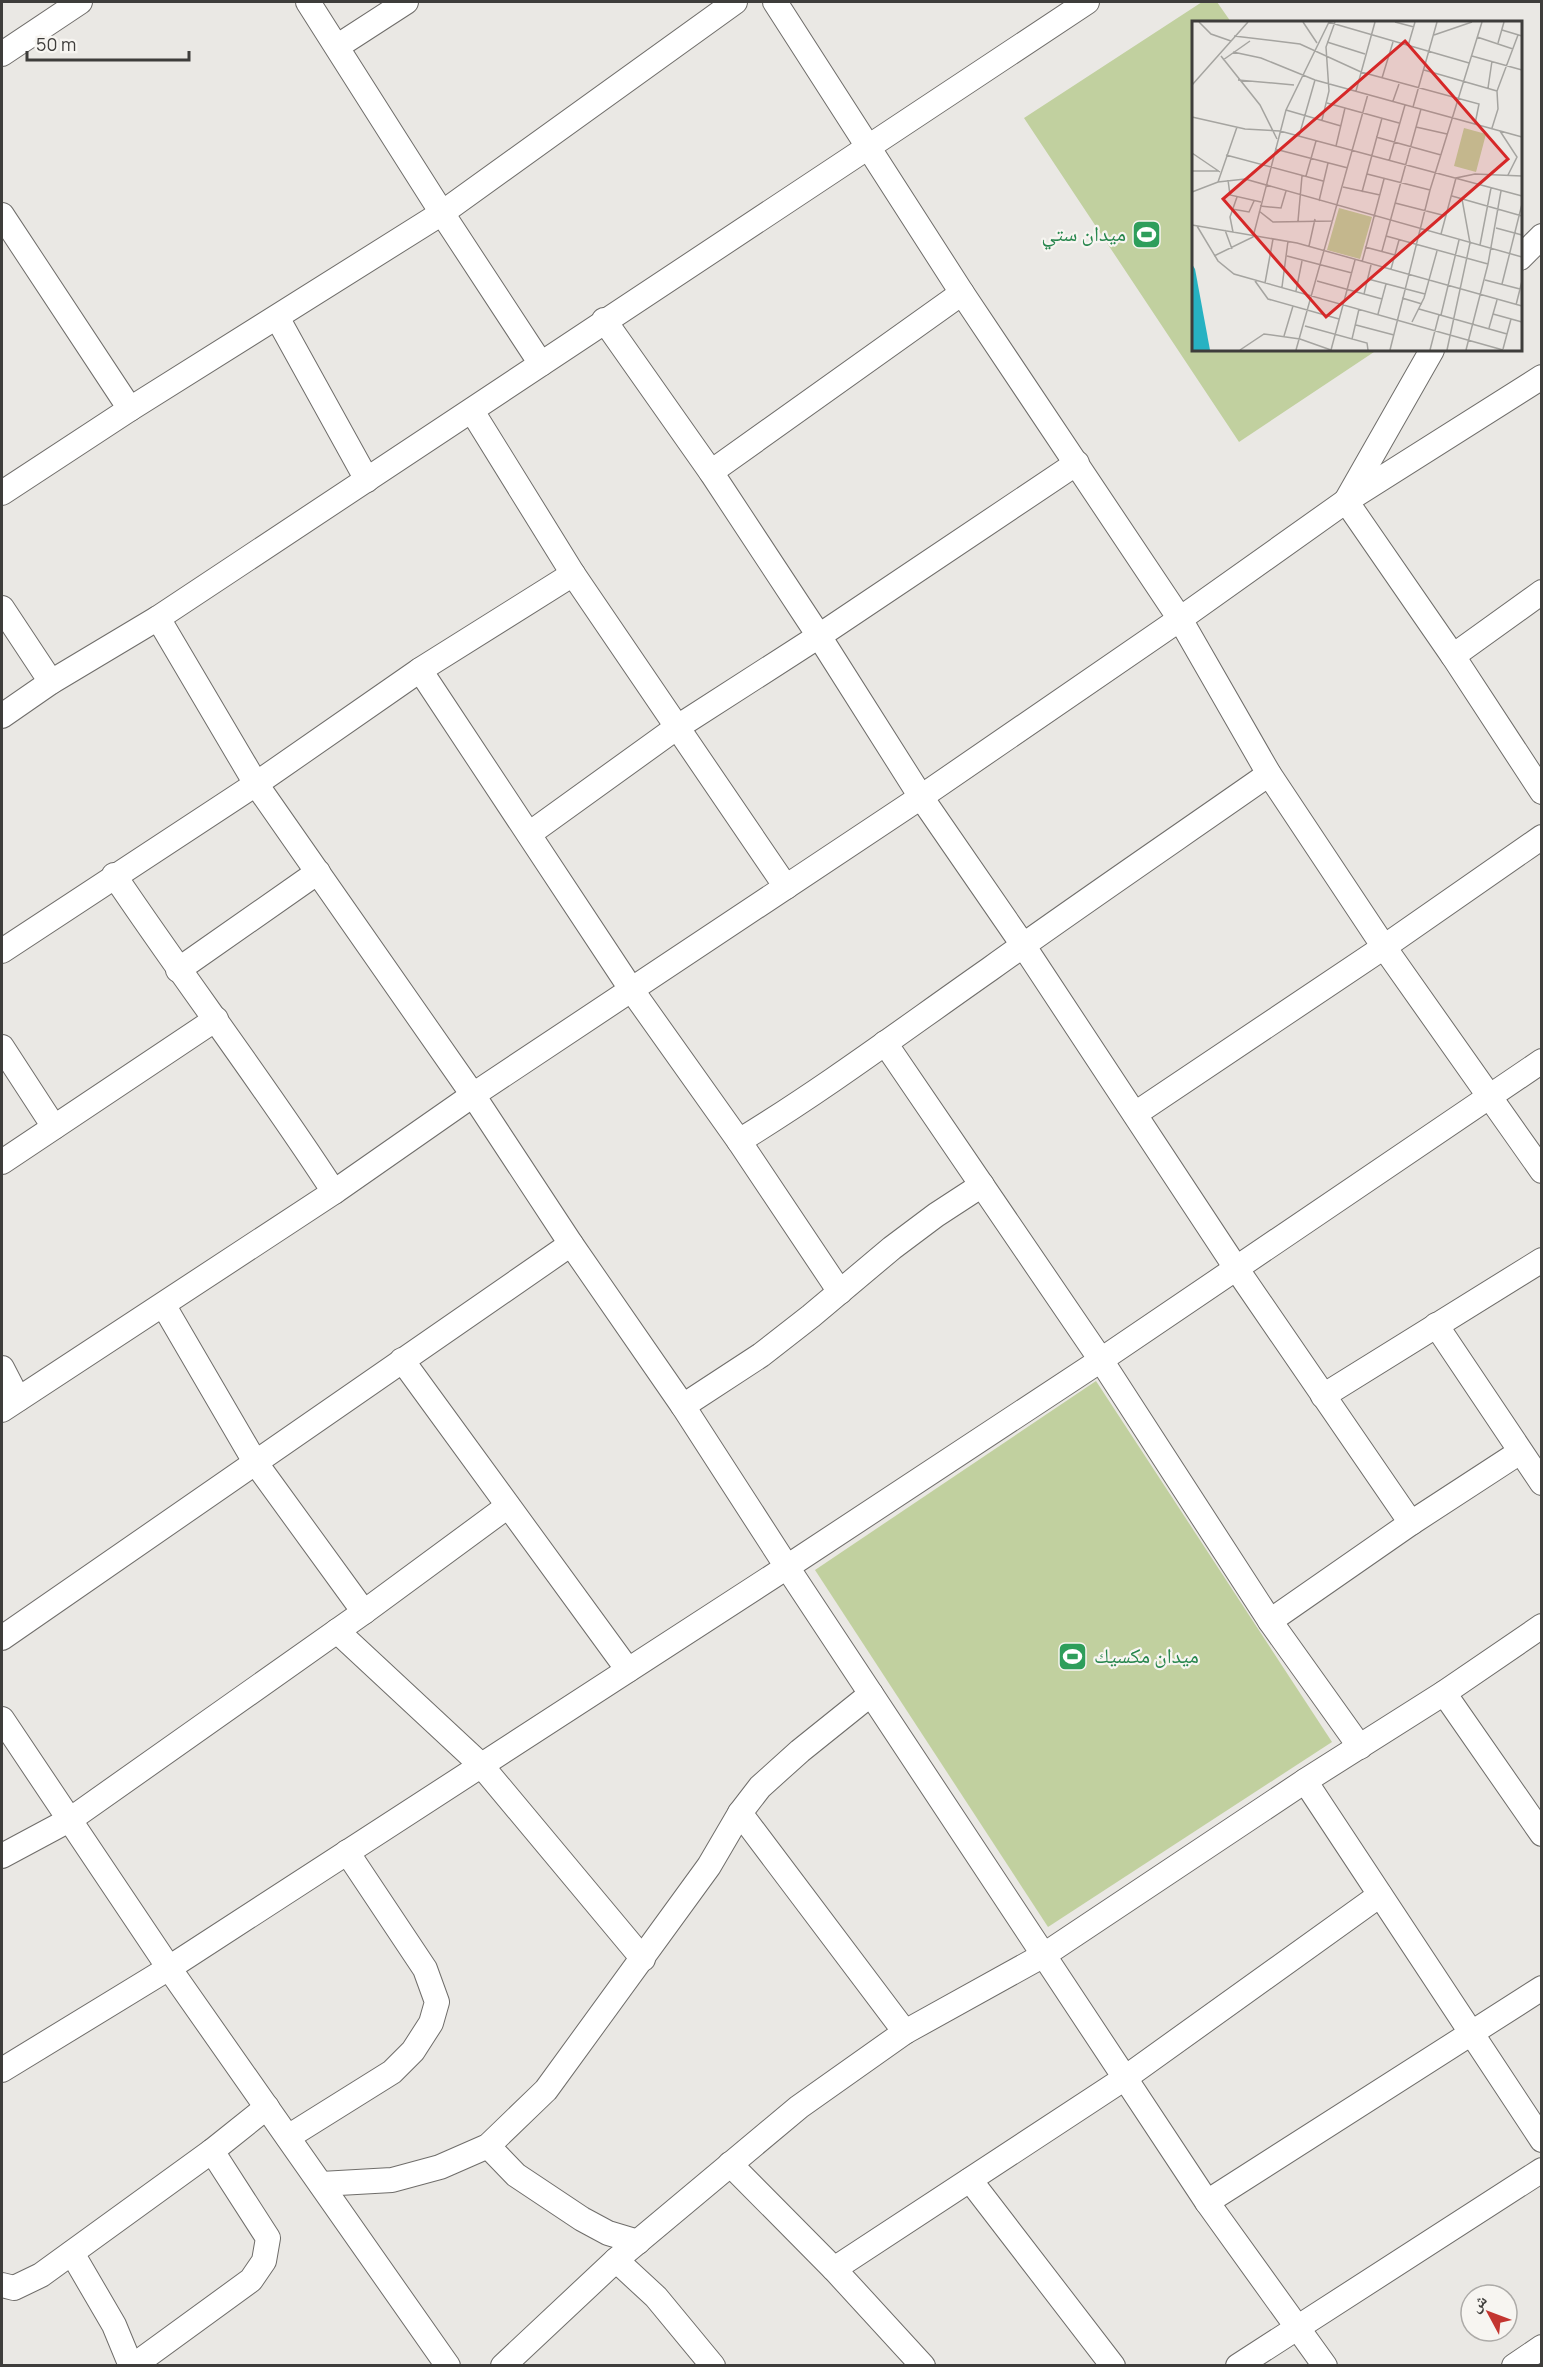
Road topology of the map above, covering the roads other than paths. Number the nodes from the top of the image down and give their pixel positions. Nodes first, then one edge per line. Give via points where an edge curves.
1 (308, 2) edge
2 (406, 2) edge
3 (735, 2) edge
4 (775, 2) edge
5 (1073, 5) edge
6 (65, 6) edge
7 (338, 46) junction
8 (2, 54) edge
9 (868, 146) junction
10 (442, 213) junction
11 (2, 215) edge
12 (1542, 236) edge
13 (1522, 257) edge
14 (962, 293) junction
15 (278, 319) junction
16 (604, 320) junction
17 (1431, 351) edge
18 (541, 364) junction
19 (1542, 377) edge
20 (130, 409) junction
21 (472, 411) junction
22 (1077, 463) junction
23 (711, 472) junction
24 (367, 480) junction
25 (2, 493) edge
26 (1346, 501) junction
27 (573, 574) junction
28 (1541, 593) edge
29 (2, 608) edge
30 (158, 618) junction
31 (1180, 619) junction
32 (819, 636) junction
33 (1453, 656) junction
34 (420, 670) junction
35 (51, 682) junction
36 (2, 716) edge
37 (676, 728) junction
38 (1269, 774) junction
39 (256, 784) junction
40 (1542, 792) edge
41 (921, 796) junction
42 (530, 834) junction
43 (1542, 837) edge
44 (318, 872) junction
45 (114, 875) junction
46 (786, 887) junction
47 (1023, 945) junction
48 (1384, 947) junction
49 (2, 951) edge
50 (178, 970) junction
51 (632, 989) junction
52 (216, 1019) junction
53 (885, 1043) junction
54 (2, 1047) edge
55 (1542, 1061) edge
56 (473, 1095) junction
57 (1488, 1095) junction
58 (1135, 1114) junction
59 (54, 1127) junction
60 (739, 1140) junction
61 (2, 1162) edge
62 (1542, 1171) edge
63 (982, 1185) junction
64 (334, 1192) junction
65 (572, 1244) junction
66 (1542, 1260) edge
67 (1236, 1268) junction
68 (840, 1292) junction
69 (164, 1306) junction
70 (1436, 1325) junction
71 (402, 1360) junction
72 (1101, 1360) junction
73 (2, 1368) edge
74 (1323, 1396) junction
75 (10, 1405) edge
76 (683, 1406) junction
77 (1520, 1452) junction
78 (255, 1462) junction
79 (1542, 1484) edge
80 (508, 1506) junction
81 (1411, 1523) junction
82 (787, 1566) junction
83 (364, 1612) junction
84 (1270, 1621) junction
85 (1542, 1626) edge
86 (337, 1631) junction
87 (2, 1638) edge
88 (628, 1670) junction
89 (1444, 1693) junction
90 (871, 1694) junction
91 (2, 1719) edge
92 (1360, 1747) junction
93 (481, 1765) junction
94 (1305, 1781) junction
95 (1534, 1808) edge
96 (740, 1813) junction
97 (71, 1819) junction
98 (1542, 1834) edge
99 (347, 1852) junction
100 (2, 1856) edge
101 (1380, 1895) junction
102 (1044, 1954) junction
103 (643, 1959) junction
104 (169, 1968) junction
105 (1542, 1988) edge
106 (905, 2032) junction
107 (1471, 2033) junction
108 (2, 2070) edge
109 (1125, 2078) junction
110 (267, 2107) junction
111 (288, 2137) junction
112 (1542, 2140) edge
113 (488, 2146) junction
114 (212, 2151) junction
115 (730, 2164) junction
116 (1542, 2170) edge
117 (970, 2180) junction
118 (321, 2184) junction
119 (1208, 2202) junction
120 (638, 2242) junction
121 (72, 2253) junction
122 (616, 2260) junction
123 (834, 2269) junction
124 (2, 2285) edge
125 (1297, 2327) junction
126 (1542, 2347) edge
127 (132, 2366) edge
128 (448, 2366) edge
129 (503, 2366) edge
130 (713, 2366) edge
131 (923, 2366) edge
132 (1113, 2366) edge
133 (1238, 2366) edge
134 (1325, 2366) edge
135 (1514, 2366) edge

1 - 7 street
2 - 7 street
3 - 10 street
4 - 9 street
5 - 9 street
6 - 8 street
7 - 10 street
9 - 14 street
9 - 16 street
10 - 15 street
10 - 18 street
11 - 20 street
12 - 13 street
14 - 22 street
14 - 23 street
15 - 20 street
15 - 24 street
16 - 18 street
16 - 23 street
17 - 26 street
18 - 21 street
19 - 26 street
20 - 25 street
21 - 24 street
21 - 27 street
22 - 31 street
22 - 32 street
23 - 32 street
24 - 30 street
26 - 31 street
26 - 33 street
27 - 34 street
27 - 37 street
28 - 33 street
29 - 35 street
30 - 35 street
30 - 39 street
31 - 38 street
31 - 41 street
32 - 37 street
32 - 41 street
33 - 40 street
34 - 39 street
34 - 42 street
35 - 36 street
37 - 42 street
37 - 46 street
38 - 47 street
38 - 48 street
39 - 44 street
39 - 45 street
41 - 46 street
41 - 47 street
42 - 51 street
43 - 48 street
44 - 50 street
44 - 56 street
45 - 49 street
45 - 50 street
46 - 51 street
47 - 53 street
47 - 58 street
48 - 57 street
48 - 58 street
50 - 52 street
51 - 56 street
51 - 60 street
52 - 59 street
52 - 64 street
53 - 60 street via 801,1103
53 - 63 street
54 - 59 street
55 - 57 street
56 - 64 street
56 - 65 street
57 - 62 street
57 - 67 street
58 - 67 street
59 - 61 street
60 - 68 street
63 - 68 street via 927,1222
63 - 72 street
64 - 69 street
65 - 71 street
65 - 76 street
66 - 70 street
67 - 72 street
67 - 74 street
68 - 76 street via 761,1354
69 - 75 street
69 - 78 street
70 - 74 street
70 - 77 street
71 - 78 street
71 - 80 street
72 - 82 street
72 - 84 street
73 - 75 street
74 - 81 street
76 - 82 street
77 - 79 street
77 - 81 street
78 - 83 street
78 - 87 street
80 - 83 street
80 - 88 street
81 - 84 street
82 - 88 street
82 - 90 street
83 - 86 street
84 - 92 street
85 - 89 street
86 - 93 street
86 - 97 street
88 - 93 street
89 - 92 street
89 - 95 street
90 - 96 street via 760,1787
90 - 102 street
91 - 97 street
92 - 94 street
93 - 99 street
93 - 103 street
94 - 101 street
94 - 102 street
95 - 98 street
96 - 103 street via 709,1866
96 - 106 street
97 - 100 street
97 - 104 street
99 - 104 street
99 - 111 street via 425,1969 437,2002 431,2023 413,2051 392,2072
101 - 107 street
101 - 109 street
102 - 106 street
102 - 109 street
103 - 113 street via 546,2090
104 - 108 street
104 - 110 street
105 - 107 street
106 - 115 street via 799,2106
107 - 112 street
107 - 119 street
109 - 117 street
109 - 119 street
110 - 111 street
110 - 114 street
111 - 118 street
113 - 118 street via 440,2167 392,2180
113 - 120 street via 516,2175 582,2219 608,2233
114 - 121 street
114 - 127 street via 268,2238 264,2261 251,2280
115 - 120 street
115 - 123 street
116 - 125 street
117 - 123 street
117 - 132 street
118 - 128 street
119 - 125 street
120 - 122 street
121 - 124 street via 14,2288
121 - 127 street via 114,2325
122 - 129 street
122 - 130 street via 656,2297
123 - 131 street
125 - 133 street
125 - 134 street
126 - 135 street

